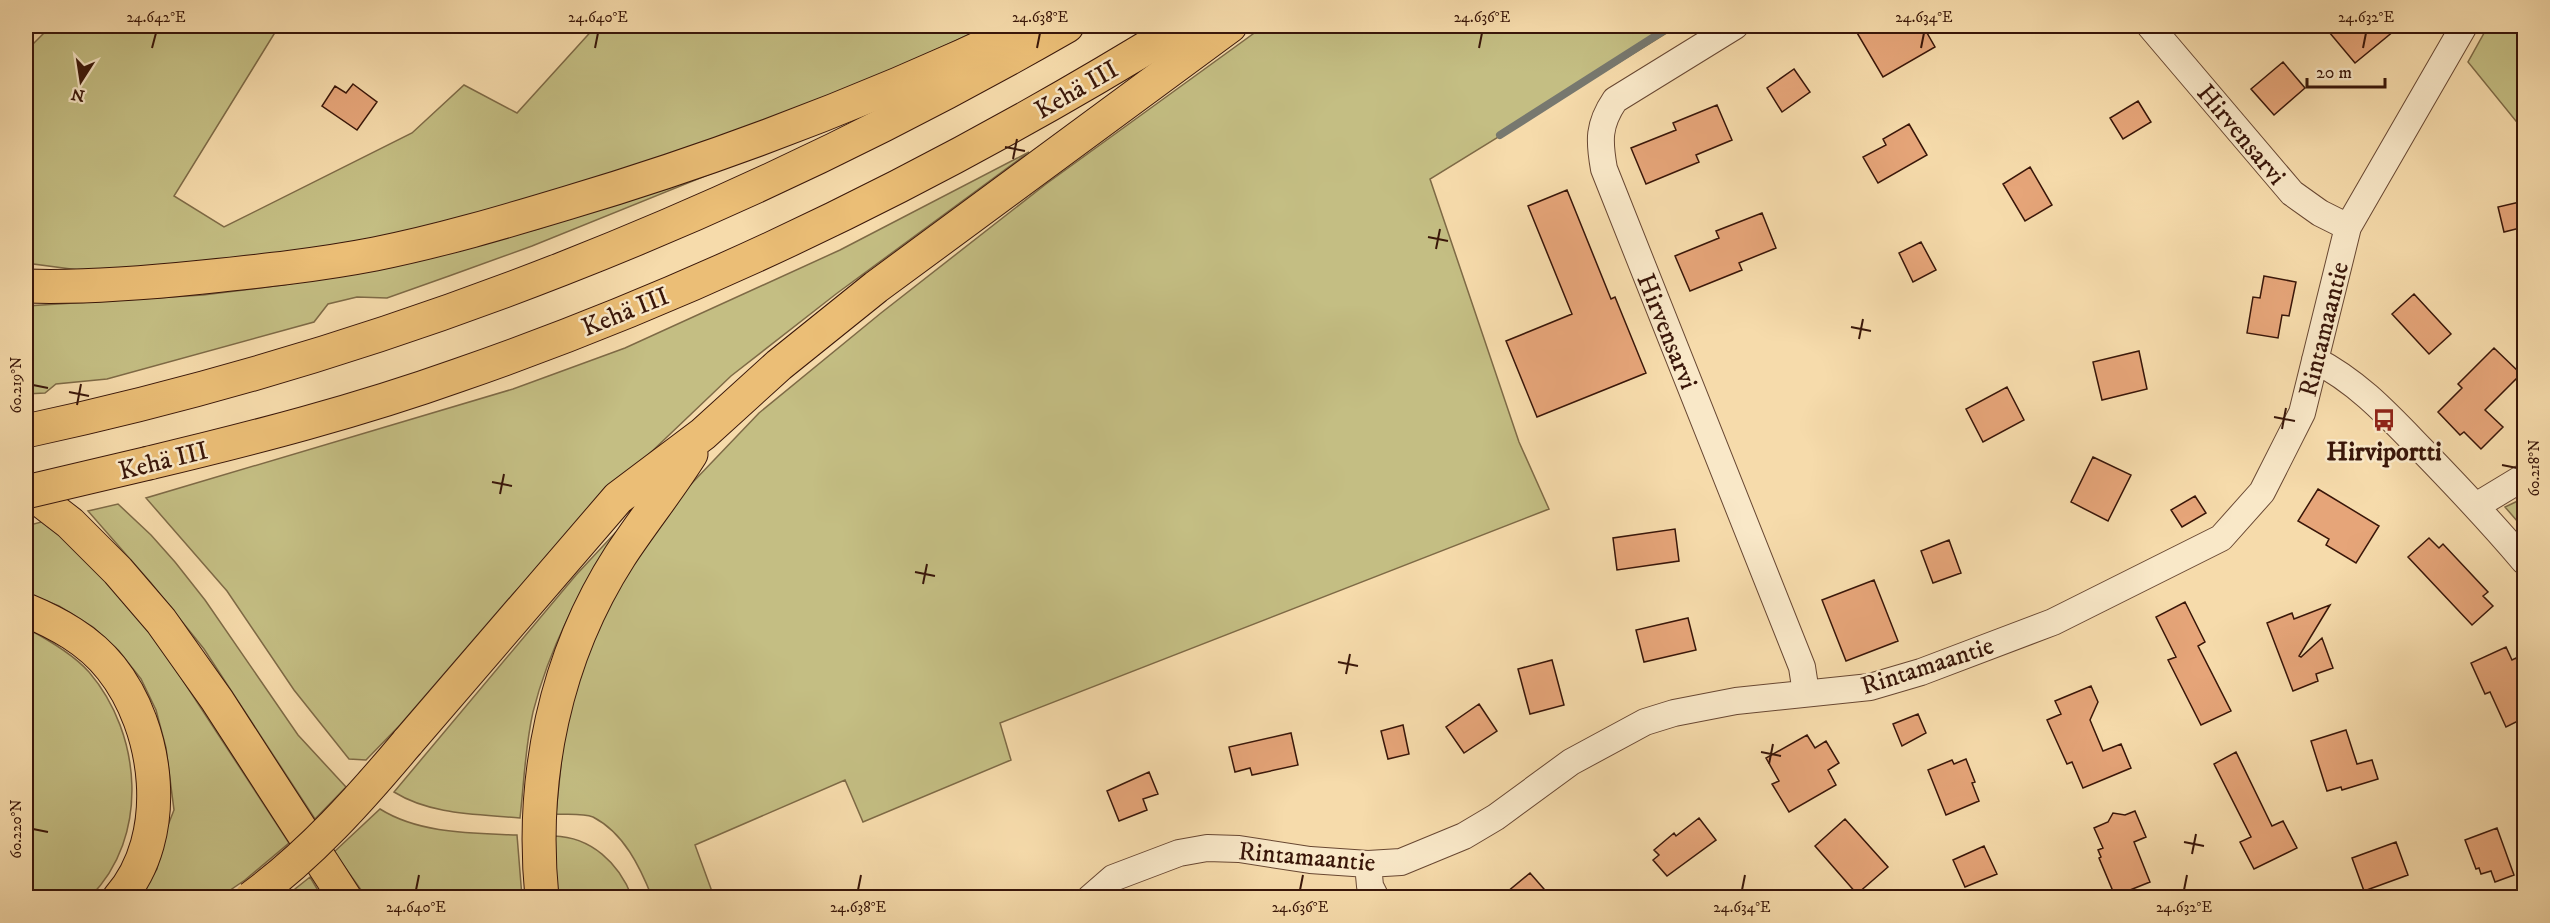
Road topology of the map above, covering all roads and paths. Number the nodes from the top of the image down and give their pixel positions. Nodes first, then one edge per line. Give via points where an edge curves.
1 (1027, 26) edge
2 (1066, 26) edge
3 (1182, 26) edge
4 (1230, 26) edge
5 (1735, 26) edge
6 (2150, 26) edge
7 (2464, 26) edge
8 (2348, 227) junction
9 (26, 286) edge
10 (2315, 360) junction
11 (26, 431) edge
12 (703, 435) junction
13 (2524, 477) edge
14 (26, 491) edge
15 (2476, 506) junction
16 (2524, 561) edge
17 (26, 610) edge
18 (1806, 693) junction
19 (1368, 864) junction
20 (541, 886) edge
21 (119, 897) edge
22 (251, 897) edge
23 (345, 897) edge
24 (1090, 897) edge
25 (1376, 897) edge

1 - 9 highway via 813,120 640,181 496,224 375,254 273,270 165,281
2 - 11 highway via 965,84 841,147 593,257 343,347 102,414
3 - 14 highway, Kehä III, bridge via 1089,82 857,208 606,321 459,376 285,430
4 - 12 highway via 876,287 778,365
5 - 18 street, Hirvensarvi via 1615,100 1605,114 1599,142 1604,169 1802,667
6 - 8 street, Hirvensarvi via 2292,193
7 - 8 street, Rintamaantie
8 - 10 street, Rintamaantie
10 - 15 street via 2372,399
10 - 18 street, Rintamaantie via 2302,413 2262,492 2220,538 2053,622 1921,672 1870,687
12 - 20 highway via 619,557 579,634 549,727 538,831
12 - 22 highway, bridge via 618,498 347,812 303,856
13 - 15 street
14 - 23 highway via 70,523 161,621
15 - 16 street
17 - 21 highway via 55,622 87,644 111,668 143,727 152,757 153,814 138,865
18 - 19 street, Rintamaantie via 1736,701 1645,722 1571,762 1464,836 1401,862
19 - 24 street, Rintamaantie via 1207,848 1179,853 1113,878
19 - 25 street via 1370,886

